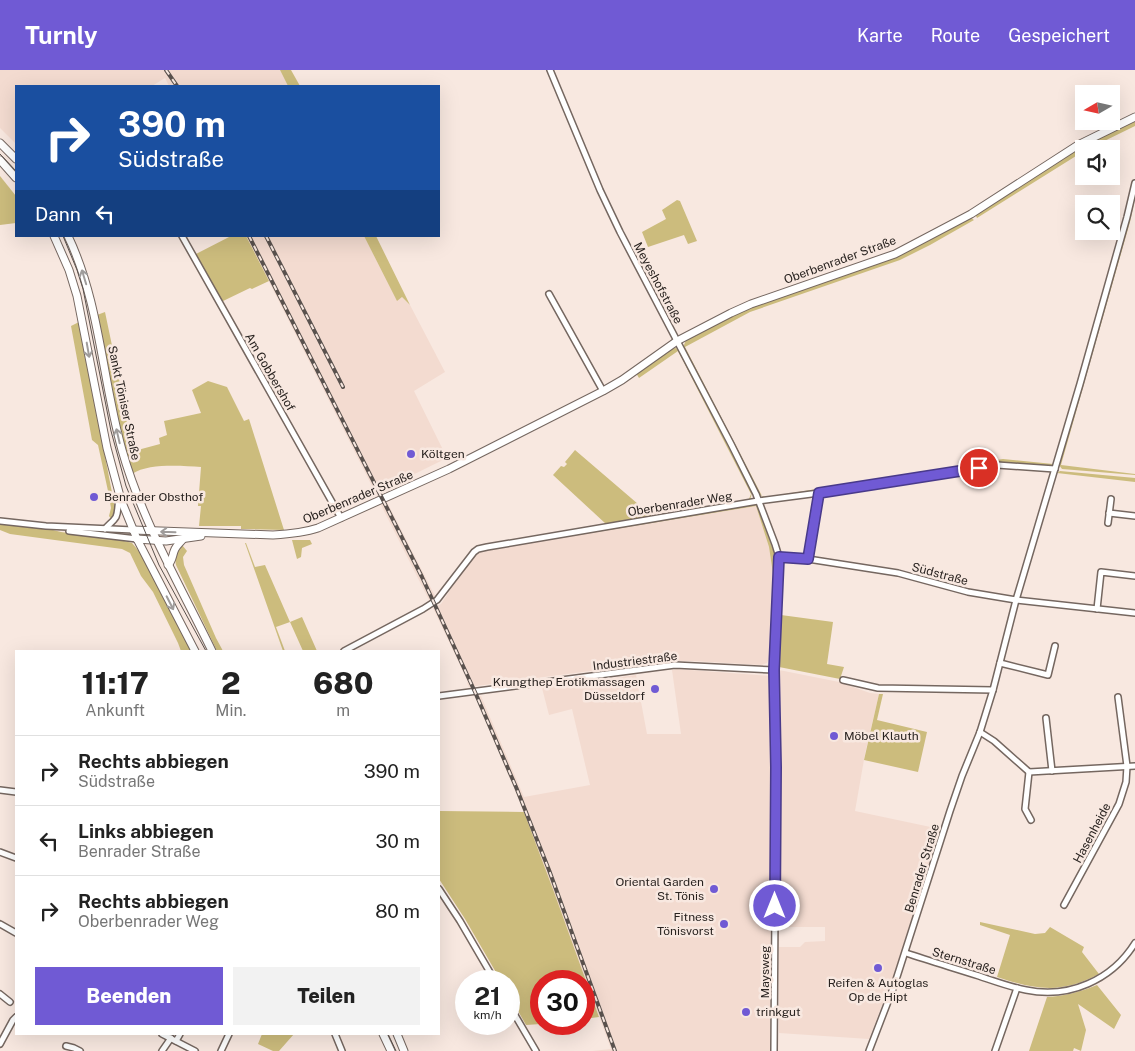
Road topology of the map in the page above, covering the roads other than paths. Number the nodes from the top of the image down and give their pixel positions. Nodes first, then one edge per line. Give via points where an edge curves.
1 (550, 70) edge
2 (1135, 117) edge
3 (0, 142) edge
4 (15, 158) edge
5 (0, 160) edge
6 (15, 177) edge
7 (1135, 183) edge
8 (54, 237) edge
9 (68, 237) edge
10 (183, 237) edge
11 (549, 294) dead end
12 (677, 342) junction
13 (603, 391) junction
14 (1055, 469) junction
15 (819, 494) junction
16 (120, 496) junction
17 (1111, 499) dead end
18 (759, 504) junction
19 (1109, 513) junction
20 (1135, 516) edge
21 (341, 518) junction
22 (0, 521) edge
23 (1108, 523) dead end
24 (46, 526) junction
25 (105, 529) junction
26 (133, 530) junction
27 (152, 531) junction
28 (220, 534) junction
29 (137, 539) junction
30 (183, 539) junction
31 (156, 541) junction
32 (779, 557) junction
33 (808, 559) junction
34 (168, 565) junction
35 (1135, 576) edge
36 (1016, 600) junction
37 (1097, 609) junction
38 (1135, 613) edge
39 (1055, 646) dead end
40 (194, 650) edge
41 (211, 650) edge
42 (346, 650) edge
43 (1000, 663) junction
44 (774, 670) junction
45 (843, 680) dead end
46 (993, 690) junction
47 (440, 696) edge
48 (1118, 697) dead end
49 (1046, 718) dead end
50 (980, 732) junction
51 (1127, 766) junction
52 (1135, 766) edge
53 (1052, 771) junction
54 (1029, 772) junction
55 (1, 792) edge
56 (15, 792) edge
57 (1032, 820) dead end
58 (0, 852) edge
59 (15, 858) edge
60 (440, 891) edge
61 (1064, 905) dead end
62 (0, 924) edge
63 (15, 932) edge
64 (1135, 943) edge
65 (906, 953) junction
66 (489, 970) edge
67 (1017, 988) junction
68 (0, 994) edge
69 (10, 1002) dead end
70 (15, 1018) edge
71 (520, 1023) edge
72 (164, 1035) edge
73 (179, 1035) edge
74 (229, 1035) edge
75 (334, 1035) edge
76 (383, 1035) edge
77 (398, 1035) edge
78 (171, 1038) junction
79 (176, 1041) junction
80 (0, 1044) edge
81 (66, 1046) dead end
82 (80, 1051) edge
83 (162, 1051) edge
84 (195, 1051) edge
85 (221, 1051) edge
86 (342, 1051) edge
87 (391, 1051) edge
88 (404, 1051) edge
89 (536, 1051) edge
90 (774, 1051) edge
91 (868, 1051) edge
92 (995, 1051) edge

1 - 12 street, Meyeshofstraße via 600,190
2 - 12 street, Oberbenrader Straße via 1078,145 971,214 895,254 751,304
3 - 4 street
5 - 6 street
7 - 14 street, Benrader Straße
8 -> 16 street, Sankt Töniser Straße via 77,296 107,448
27 -> 9 street, Sankt Töniser Straße via 121,448 89,295
10 - 21 street, Am Gobbershof
11 - 13 street
12 - 13 street, Oberbenrader Straße
12 - 18 street, Meyeshofstraße
13 - 21 street, Oberbenrader Straße via 448,469
14 - 15 street, Oberbenrader Weg via 997,465
14 - 36 street, Benrader Straße
15 - 18 street, Oberbenrader Weg
15 - 33 street
16 - 25 street via 116,516
16 - 26 street, Sankt Töniser Straße
17 - 19 street
18 - 32 street, Maysweg
18 - 42 street, Oberbenrader Weg via 478,550 434,602
19 - 20 street
19 - 23 street
21 - 28 street, Oberbenrader Straße via 295,534
22 - 24 street, Oberbenrader Straße
24 - 25 street, Oberbenrader Straße
24 - 29 street, Oberbenrader Straße
25 - 26 street, Oberbenrader Straße
26 - 27 street, Oberbenrader Straße
26 - 29 street, Sankt Töniser Straße
28 -> 27 street, Oberbenrader Straße
27 - 31 street, Sankt Töniser Straße
28 - 30 street, Oberbenrader Straße
29 - 31 street, Oberbenrader Straße
29 -> 40 street, Sankt Töniser Straße
30 - 31 street, Oberbenrader Straße
30 - 34 street
31 - 34 street, Sankt Töniser Straße
32 - 33 street, Südstraße
32 - 44 street, Maysweg
33 - 36 street, Südstraße via 898,573 968,592
34 - 41 street, Sankt Töniser Straße
35 - 37 street via 1101,572
36 - 37 street, Südstraße
36 - 43 street, Benrader Straße
37 - 38 street, Südstraße
39 - 43 street via 1048,675
43 - 46 street, Benrader Straße
44 - 47 street, Industriestraße via 675,665
44 - 90 street, Maysweg
45 - 46 street via 878,688
46 - 50 street, Benrader Straße
48 - 51 street, Hasenheide
49 - 53 street
50 - 54 street
50 - 65 street, Benrader Straße via 950,811
51 - 52 street
51 - 53 street
51 - 61 street, Hasenheide via 1119,804
53 - 54 street
54 - 57 street via 1025,809
55 - 56 street
58 - 59 street
60 - 66 street
62 - 63 street
64 - 67 street, Sternstraße via 1116,967 1084,986 1052,992
65 - 67 street, Sternstraße
65 - 91 street, Benrader Straße
67 - 92 street
68 - 69 street
70 - 80 street
71 - 89 street
72 - 78 street
73 - 79 street
74 - 85 street
75 - 86 street
76 - 87 street
77 - 88 street
78 - 79 street
78 - 83 street
79 - 84 street
81 - 82 street

